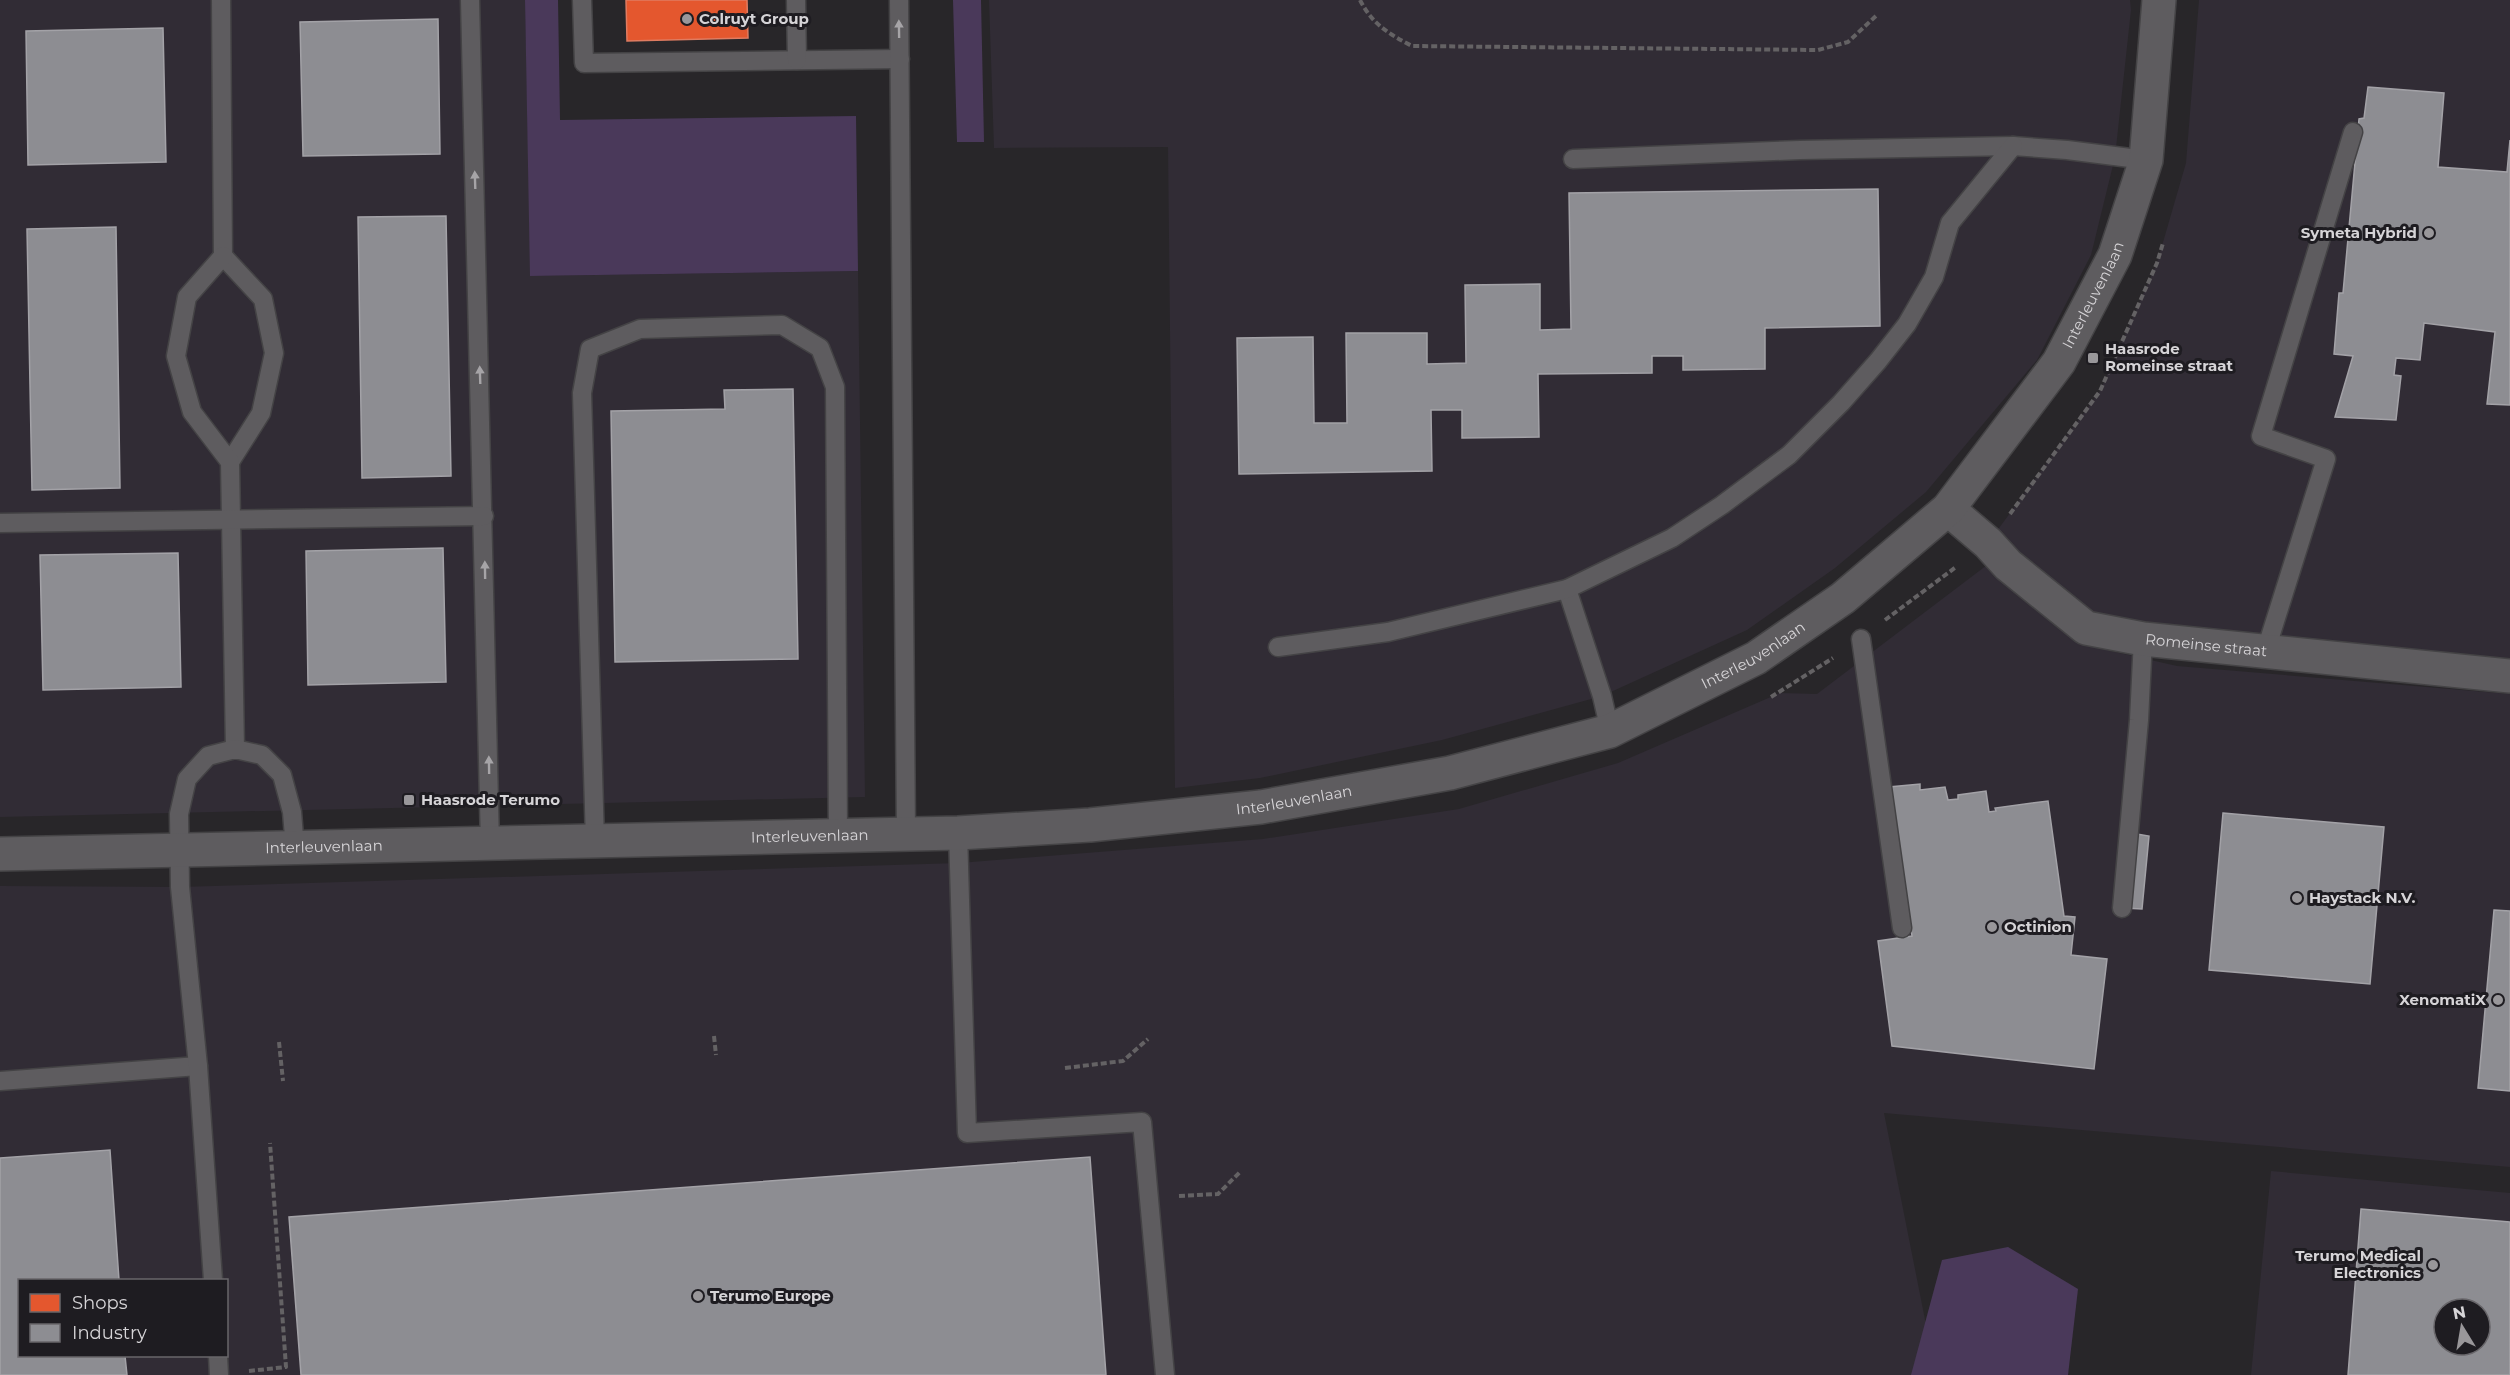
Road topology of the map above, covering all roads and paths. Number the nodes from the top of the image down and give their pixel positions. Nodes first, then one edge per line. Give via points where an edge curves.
1 (221, 0) edge
2 (470, 0) edge
3 (582, 0) edge
4 (796, 0) edge
5 (898, 0) edge
6 (1360, 0) edge
7 (2159, 0) edge
8 (1877, 15) dead end
9 (900, 59) junction
10 (797, 60) junction
11 (2353, 132) dead end
12 (2013, 146) junction
13 (1573, 159) dead end
14 (2146, 160) junction
15 (2163, 241) dead end
16 (223, 256) junction
17 (230, 462) junction
18 (1948, 509) junction
19 (484, 516) junction
20 (231, 520) junction
21 (0, 523) edge
22 (1988, 543) junction
23 (1567, 589) junction
24 (1861, 639) junction
25 (2142, 639) junction
26 (1278, 647) dead end
27 (2265, 653) junction
28 (2510, 676) edge
29 (1769, 698) dead end
30 (1610, 731) junction
31 (235, 749) junction
32 (958, 833) junction
33 (906, 834) junction
34 (838, 836) junction
35 (595, 842) junction
36 (490, 845) junction
37 (295, 849) junction
38 (179, 852) junction
39 (0, 855) edge
40 (2121, 908) dead end
41 (1902, 928) dead end
42 (714, 1036) dead end
43 (1148, 1039) dead end
44 (279, 1042) dead end
45 (716, 1055) dead end
46 (198, 1066) junction
47 (1065, 1068) dead end
48 (0, 1081) edge
49 (283, 1081) dead end
50 (270, 1143) dead end
51 (1240, 1172) dead end
52 (1149, 1198) junction
53 (213, 1279) edge
54 (218, 1357) edge
55 (239, 1371) dead end
56 (219, 1375) edge
57 (1164, 1375) edge

1 - 16 lane
19 -> 2 lane
3 - 10 lane via 584,63
4 - 10 lane
9 -> 5 lane
6 - 8 path via 1368,16 1386,33 1412,46 1818,50 1848,42
7 - 14 street, Interleuvenlaan
9 - 10 lane
9 - 33 lane
11 - 27 lane via 2261,436 2326,459
12 - 13 lane
12 - 14 lane
12 - 23 lane via 1950,223 1934,277 1907,324 1841,403 1789,455 1672,538
14 - 18 street, Interleuvenlaan via 2115,255 2060,362
15 - 22 path via 2100,391
16 - 17 lane via 263,299 274,353 261,413
16 - 17 lane via 187,297 176,356 192,411
17 - 20 lane
18 - 22 street, Romeinse straat
18 - 30 street, Interleuvenlaan via 1843,597 1756,658
19 - 20 lane
36 -> 19 lane
20 - 21 lane
20 - 31 lane
22 - 24 path
22 - 25 street, Romeinse straat via 2008,565 2086,628
23 - 26 lane via 1388,632
23 - 30 lane
24 - 29 path
24 - 41 lane
25 - 27 street, Romeinse straat
25 - 40 lane via 2139,720
27 - 28 street, Romeinse straat
30 - 32 street, Interleuvenlaan via 1450,773 1261,807 1090,825
31 - 37 lane via 262,755 282,775 292,812
31 - 38 lane via 208,756 187,779 179,814
32 - 33 street, Interleuvenlaan
32 - 52 lane via 967,1133 1142,1122
33 - 34 street, Interleuvenlaan
34 - 35 street, Interleuvenlaan
34 - 35 lane via 835,387 820,348 782,325 640,328 590,349 582,393
35 - 36 street, Interleuvenlaan
36 - 37 street, Interleuvenlaan
37 - 38 street, Interleuvenlaan
38 - 39 street, Interleuvenlaan
38 - 46 lane
42 - 45 path
43 - 47 path via 1123,1061
44 - 49 path
46 - 48 lane
46 - 53 lane
50 - 55 path via 286,1367
51 - 52 path via 1218,1194
52 - 57 lane
54 - 56 lane

